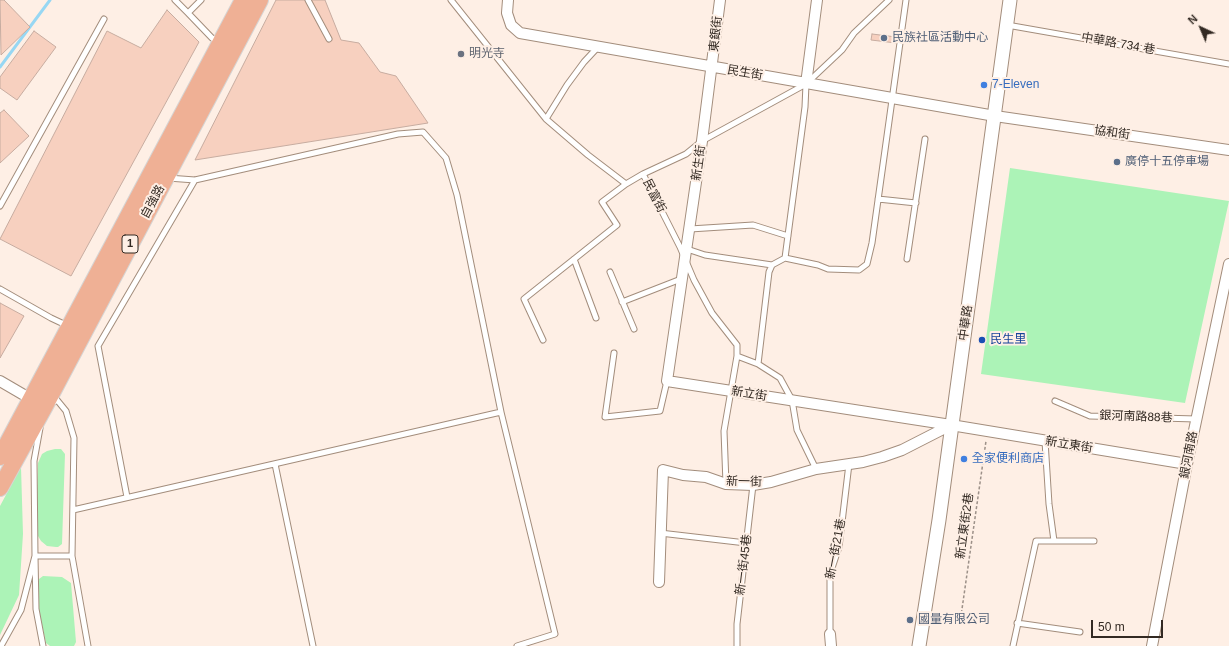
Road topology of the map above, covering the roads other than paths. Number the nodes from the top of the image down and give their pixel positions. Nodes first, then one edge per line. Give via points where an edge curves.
1 (175, 0) edge
2 (201, 0) edge
3 (243, 0) edge
4 (260, 0) edge
5 (308, 0) edge
6 (451, 0) edge
7 (508, 0) edge
8 (720, 0) edge
9 (817, 0) edge
10 (889, 0) edge
11 (906, 0) edge
12 (1010, 0) edge
13 (188, 13) junction
14 (104, 19) dead end
15 (1006, 25) junction
16 (329, 39) dead end
17 (221, 43) junction
18 (598, 47) junction
19 (1229, 64) edge
20 (712, 67) junction
21 (806, 84) junction
22 (892, 97) junction
23 (995, 116) junction
24 (546, 119) junction
25 (925, 139) dead end
26 (702, 141) junction
27 (1229, 150) edge
28 (643, 174) junction
29 (159, 175) junction
30 (195, 180) junction
31 (626, 184) junction
32 (878, 199) junction
33 (916, 203) junction
34 (0, 206) edge
35 (690, 229) junction
36 (788, 236) junction
37 (684, 252) junction
38 (785, 258) junction
39 (574, 259) junction
40 (907, 259) dead end
41 (1229, 264) edge
42 (772, 266) junction
43 (610, 272) dead end
44 (682, 279) junction
45 (0, 289) edge
46 (622, 302) junction
47 (596, 318) dead end
48 (76, 329) junction
49 (634, 329) dead end
50 (542, 340) dead end
51 (614, 353) dead end
52 (737, 356) junction
53 (758, 364) junction
54 (0, 381) edge
55 (667, 381) junction
56 (731, 391) junction
57 (31, 398) junction
58 (792, 400) junction
59 (1055, 401) dead end
60 (44, 408) junction
61 (501, 412) junction
62 (1196, 419) junction
63 (952, 425) junction
64 (1045, 440) junction
65 (2, 448) edge
66 (849, 463) junction
67 (275, 464) junction
68 (1187, 464) junction
69 (816, 469) junction
70 (726, 484) junction
71 (753, 485) junction
72 (0, 488) edge
73 (127, 497) junction
74 (73, 510) junction
75 (660, 533) junction
76 (1054, 541) junction
77 (1094, 541) dead end
78 (746, 543) junction
79 (35, 556) junction
80 (72, 556) junction
81 (659, 582) dead end
82 (1017, 623) junction
83 (1080, 632) dead end
84 (830, 634) joint
85 (1, 646) edge
86 (43, 646) edge
87 (88, 646) edge
88 (313, 646) edge
89 (517, 646) edge
90 (737, 646) edge
91 (831, 646) edge
92 (918, 646) edge
93 (1012, 646) edge
94 (1152, 646) edge

1 - 13 lane
2 - 13 lane
3 - 17 main road, 自強路 / 1
4 - 29 main road, 自強路 / 1
5 - 16 lane
6 - 24 lane
7 - 18 street, 民生街 via 507,13 511,25 520,33
8 - 20 street, 東銀街
9 - 21 street
10 - 21 lane, 民富街
11 - 22 lane
12 - 15 street, 中華路
13 - 17 lane via 212,38
14 - 34 lane
15 - 19 lane, 中華路 734 巷
15 - 23 street, 中華路
17 - 29 main road, 自強路 / 1
18 - 20 street, 民生街
18 - 24 lane via 567,85
20 - 21 street, 民生街
20 - 26 street, 新生街
21 - 22 street, 民生街
21 - 26 lane, 民富街
21 - 36 lane
22 - 23 street, 民生街
22 - 32 lane
23 - 27 street, 協和街
23 - 63 street, 中華路
24 - 31 lane
25 - 33 lane
26 - 28 lane, 民富街 via 686,154
26 - 35 street, 新生街
28 - 31 lane
28 - 37 lane, 民富街
29 - 30 lane
29 - 48 main road, 自強路 / 1
30 - 61 lane via 398,134 423,132 446,158 457,195
30 - 73 lane via 98,346
31 - 39 lane via 602,202 617,224
32 - 33 lane
32 - 38 lane via 867,264 859,270 828,269
33 - 40 lane
35 - 36 lane via 753,225
35 - 37 street, 新生街
36 - 38 lane
37 - 42 lane
37 - 44 street
37 - 52 lane, 民富街 via 694,280 712,313 736,345
38 - 42 lane
39 - 47 lane
39 - 50 lane via 524,299
41 - 62 street, 銀河南路
42 - 53 lane
43 - 46 lane
44 - 46 lane
44 - 55 street
45 - 48 lane
46 - 49 lane
48 - 57 main road, 自強路 / 1
48 - 60 main road, 自強路 / 1
51 - 55 lane via 605,417 660,411
52 - 53 lane
52 - 56 lane
53 - 58 lane via 780,378
54 - 57 street
55 - 56 street, 新立街
56 - 58 street, 新立街
56 - 70 lane via 724,431
57 - 60 street
57 - 65 main road, 自強路 / 1
58 - 63 street, 新立街
58 - 69 lane via 797,430
59 - 62 lane, 銀河南路88巷 via 1090,416
60 - 72 main road, 自強路 / 1
60 - 74 lane via 57,400 66,411 74,438
60 - 79 lane via 34,461
61 - 67 lane
61 - 89 lane via 555,634
62 - 68 street, 銀河南路
63 - 64 street, 新立東街
63 - 66 street, 新一街 via 902,450 876,459
63 - 92 street, 中華路
64 - 68 street, 新立東街
64 - 76 lane
66 - 69 street, 新一街
66 - 84 lane, 新一街21巷 via 839,547 830,574
67 - 73 lane
67 - 88 lane
68 - 94 street, 銀河南路
69 - 71 street, 新一街
70 - 71 street, 新一街
70 - 75 street, 新一街 via 706,477 663,470
71 - 78 lane, 新一街45巷
73 - 74 lane
74 - 80 lane
75 - 78 lane
75 - 81 street, 新一街
76 - 77 lane
76 - 82 lane via 1036,540
78 - 90 lane, 新一街45巷
79 - 80 lane
79 - 85 lane via 22,610
79 - 86 lane via 36,609
80 - 87 lane
82 - 83 lane
82 - 93 lane
84 - 91 street

